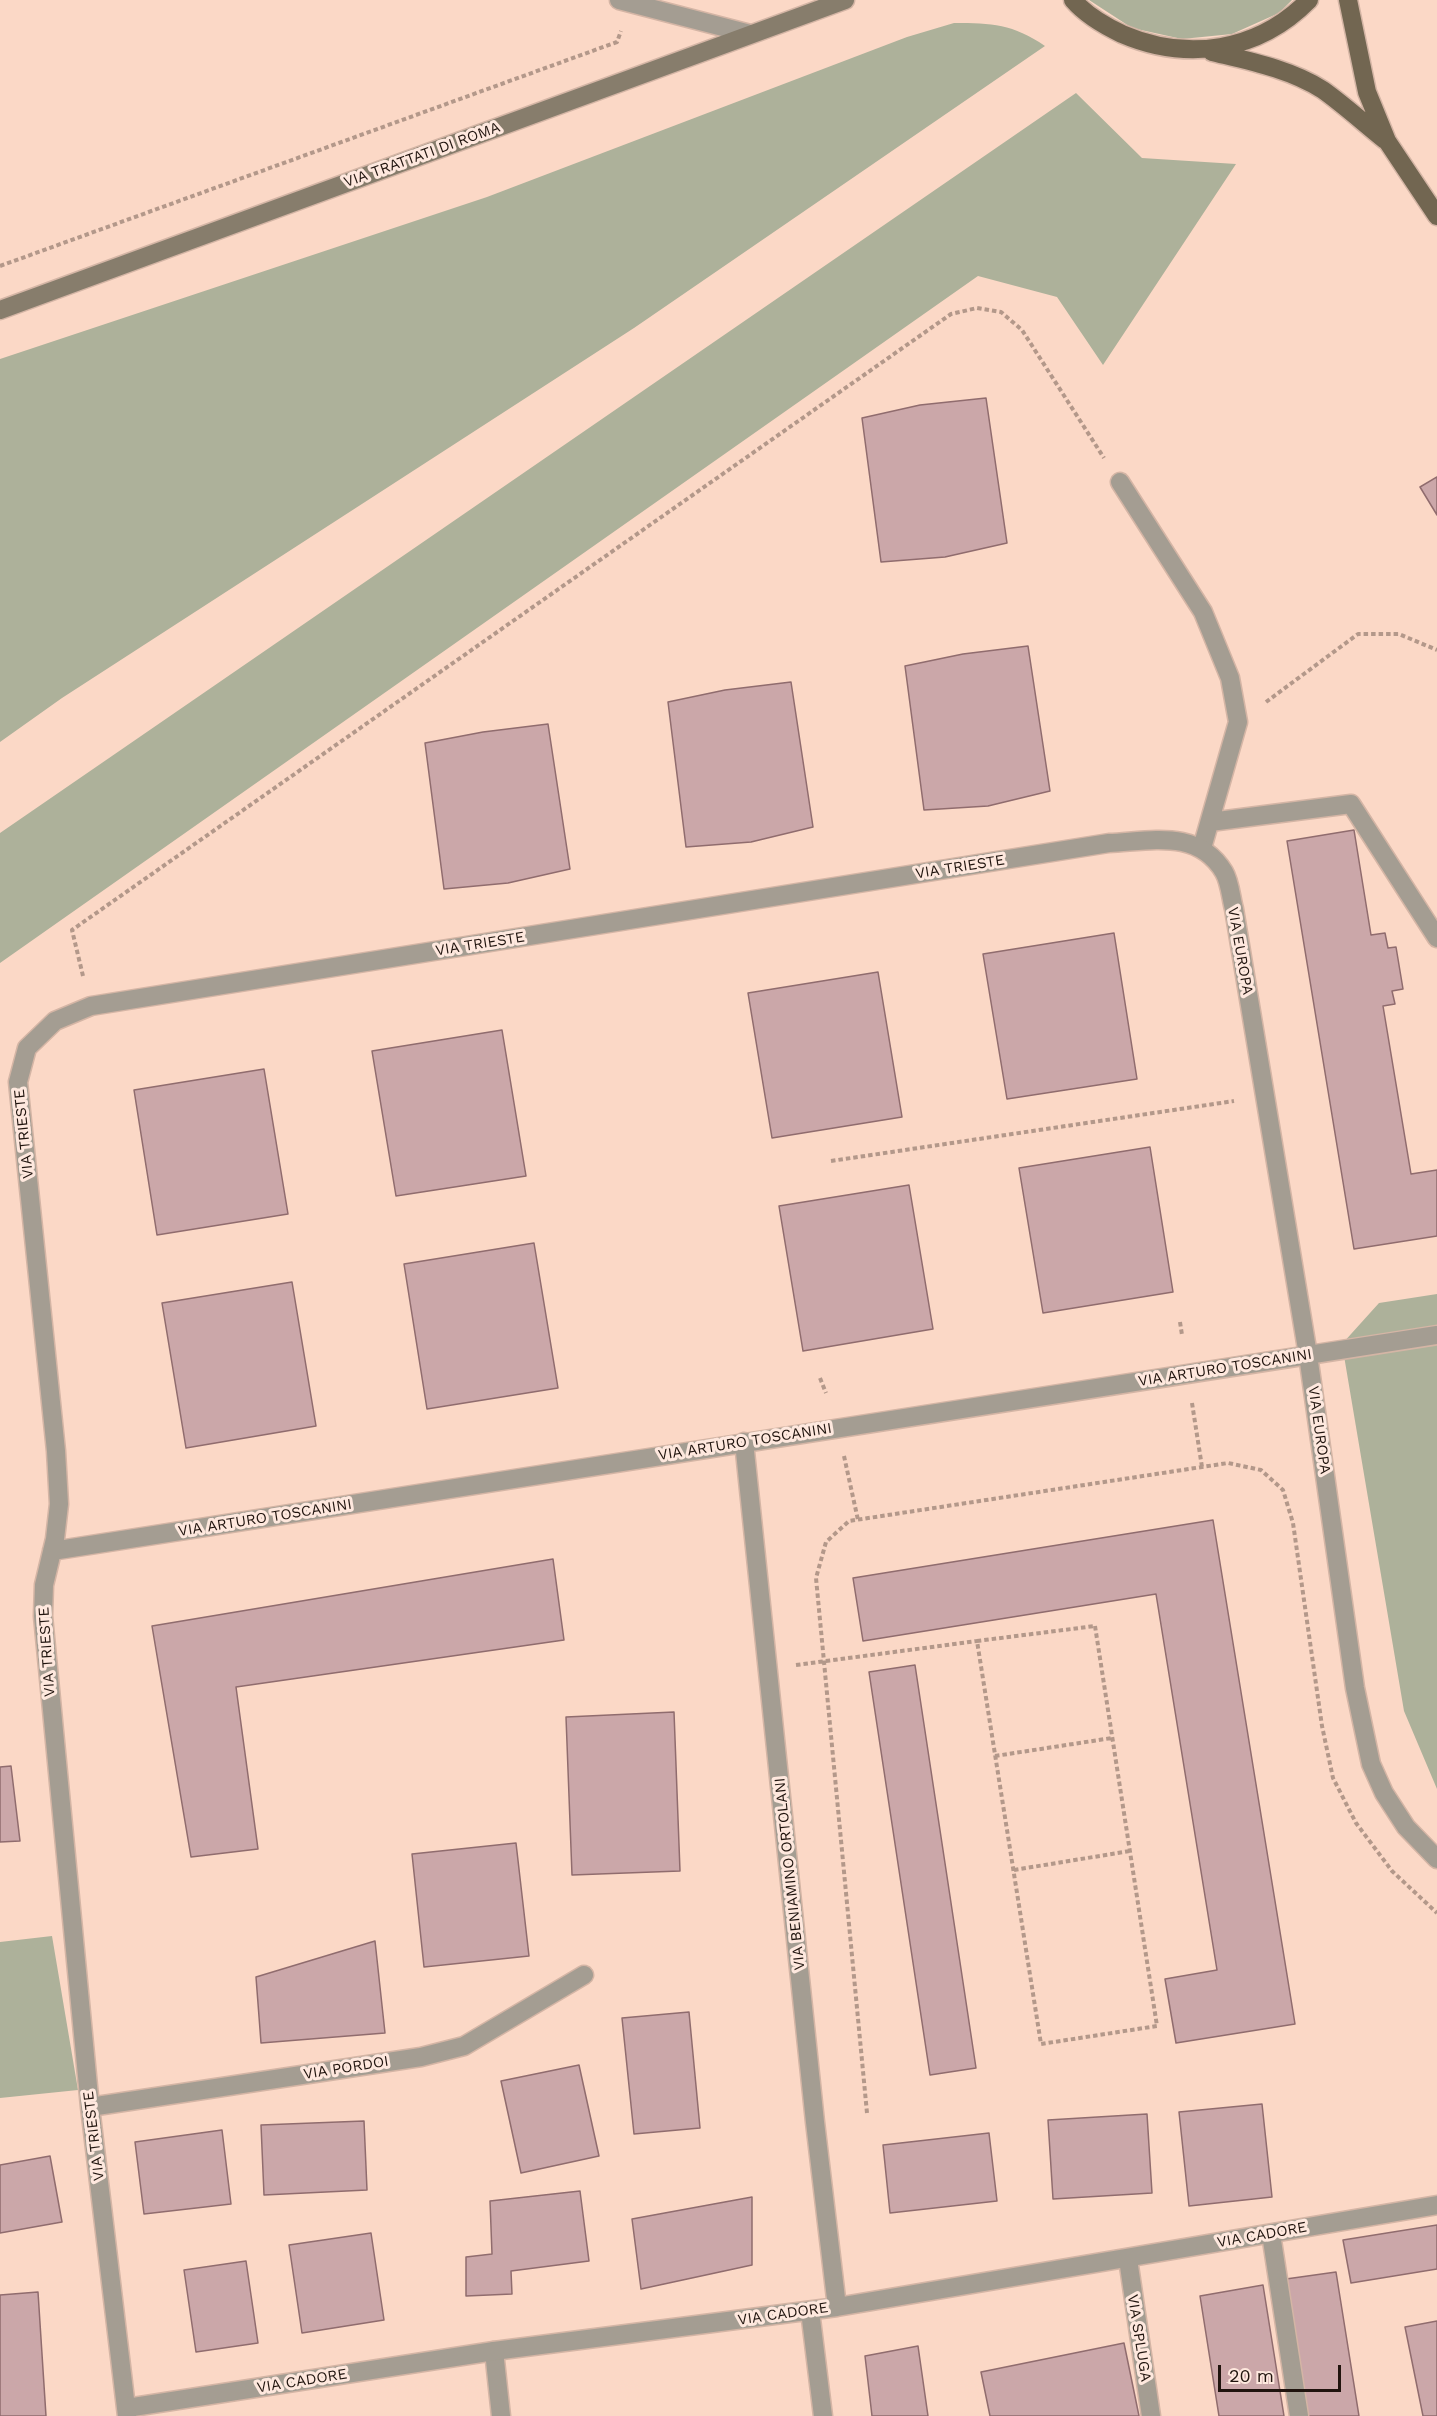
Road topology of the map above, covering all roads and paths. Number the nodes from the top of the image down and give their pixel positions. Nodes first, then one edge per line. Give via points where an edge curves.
1 (845, 0) edge
2 (1073, 0) edge
3 (1309, 0) edge
4 (1348, 0) edge
5 (624, 2) edge
6 (750, 34) junction
7 (1203, 50) junction
8 (1387, 141) junction
9 (1437, 216) edge
10 (0, 266) edge
11 (0, 310) edge
12 (1119, 483) joint
13 (1437, 650) edge
14 (1238, 722) junction
15 (1210, 822) junction
16 (1203, 848) junction
17 (1437, 939) edge
18 (91, 1006) junction
19 (1234, 1101) dead end
20 (831, 1161) dead end
21 (1180, 1322) dead end
22 (1182, 1335) dead end
23 (1437, 1335) edge
24 (1308, 1355) junction
25 (820, 1378) dead end
26 (826, 1393) dead end
27 (1192, 1400) dead end
28 (744, 1442) junction
29 (844, 1453) dead end
30 (1202, 1467) junction
31 (858, 1520) junction
32 (52, 1551) junction
33 (977, 1641) junction
34 (824, 1662) junction
35 (768, 1669) junction
36 (1112, 1738) junction
37 (995, 1755) junction
38 (1130, 1851) junction
39 (1437, 1859) edge
40 (1014, 1870) junction
41 (1437, 1913) edge
42 (584, 1975) dead end
43 (90, 2107) junction
44 (867, 2113) dead end
45 (1437, 2205) edge
46 (1271, 2234) junction
47 (1128, 2259) junction
48 (837, 2307) junction
49 (810, 2311) junction
50 (494, 2351) junction
51 (127, 2412) edge
52 (501, 2416) edge
53 (823, 2416) edge
54 (1151, 2416) edge
55 (1299, 2416) edge

1 - 6 main road, VIA TRATTATI DI ROMA
2 - 7 main road via 1108,28 1143,43
3 - 7 main road via 1278,26 1260,35
4 - 8 main road via 1367,92
5 - 6 street
5 - 10 path via 617,42
6 - 11 main road, VIA TRATTATI DI ROMA
7 - 8 main road via 1295,76 1322,90
8 - 9 main road
12 - 14 street via 1203,612 1230,678
12 - 18 path via 1022,330 1001,312 977,308 951,314 72,930
13 - 14 path via 1399,634 1358,634
14 - 15 street
15 - 16 street
15 - 17 street via 1351,804
16 - 18 street, VIA TRIESTE via 1180,840 1109,843
16 - 24 street, VIA EUROPA via 1225,873 1234,909
18 - 32 street, VIA TRIESTE via 55,1021 27,1048 18,1082 56,1451 59,1504
19 - 20 path
21 - 22 path
23 - 24 street, VIA ARTURO TOSCANINI
24 - 28 street, VIA ARTURO TOSCANINI
24 - 39 street, VIA EUROPA via 1354,1688 1371,1764 1406,1827
25 - 26 path
27 - 30 path
28 - 32 street, VIA ARTURO TOSCANINI
28 - 35 street, VIA BENIAMINO ORTOLANI
29 - 31 path
30 - 31 path
30 - 41 path via 1228,1463 1260,1470 1283,1490 1293,1523 1333,1778 1356,1823 1392,1871
31 - 34 path via 849,1521 825,1542 816,1578
32 - 43 street, VIA TRIESTE via 44,1585 43,1616
33 - 34 path
33 - 36 path via 1095,1626
33 - 37 path
34 - 35 path
34 - 44 path
35 - 48 street, VIA BENIAMINO ORTOLANI
36 - 37 path
36 - 38 path
37 - 40 path
38 - 40 path
38 - 40 path via 1157,2026 1041,2044
42 - 43 street, VIA PORDOI via 453,2049
43 - 51 street, VIA TRIESTE
45 - 46 street, VIA CADORE
46 - 47 street, VIA CADORE
46 - 55 street
47 - 48 street, VIA CADORE
47 - 54 street, VIA SPLUGA
48 - 49 street, VIA CADORE
49 - 50 street, VIA CADORE
49 - 53 street
50 - 51 street, VIA CADORE
50 - 52 street

